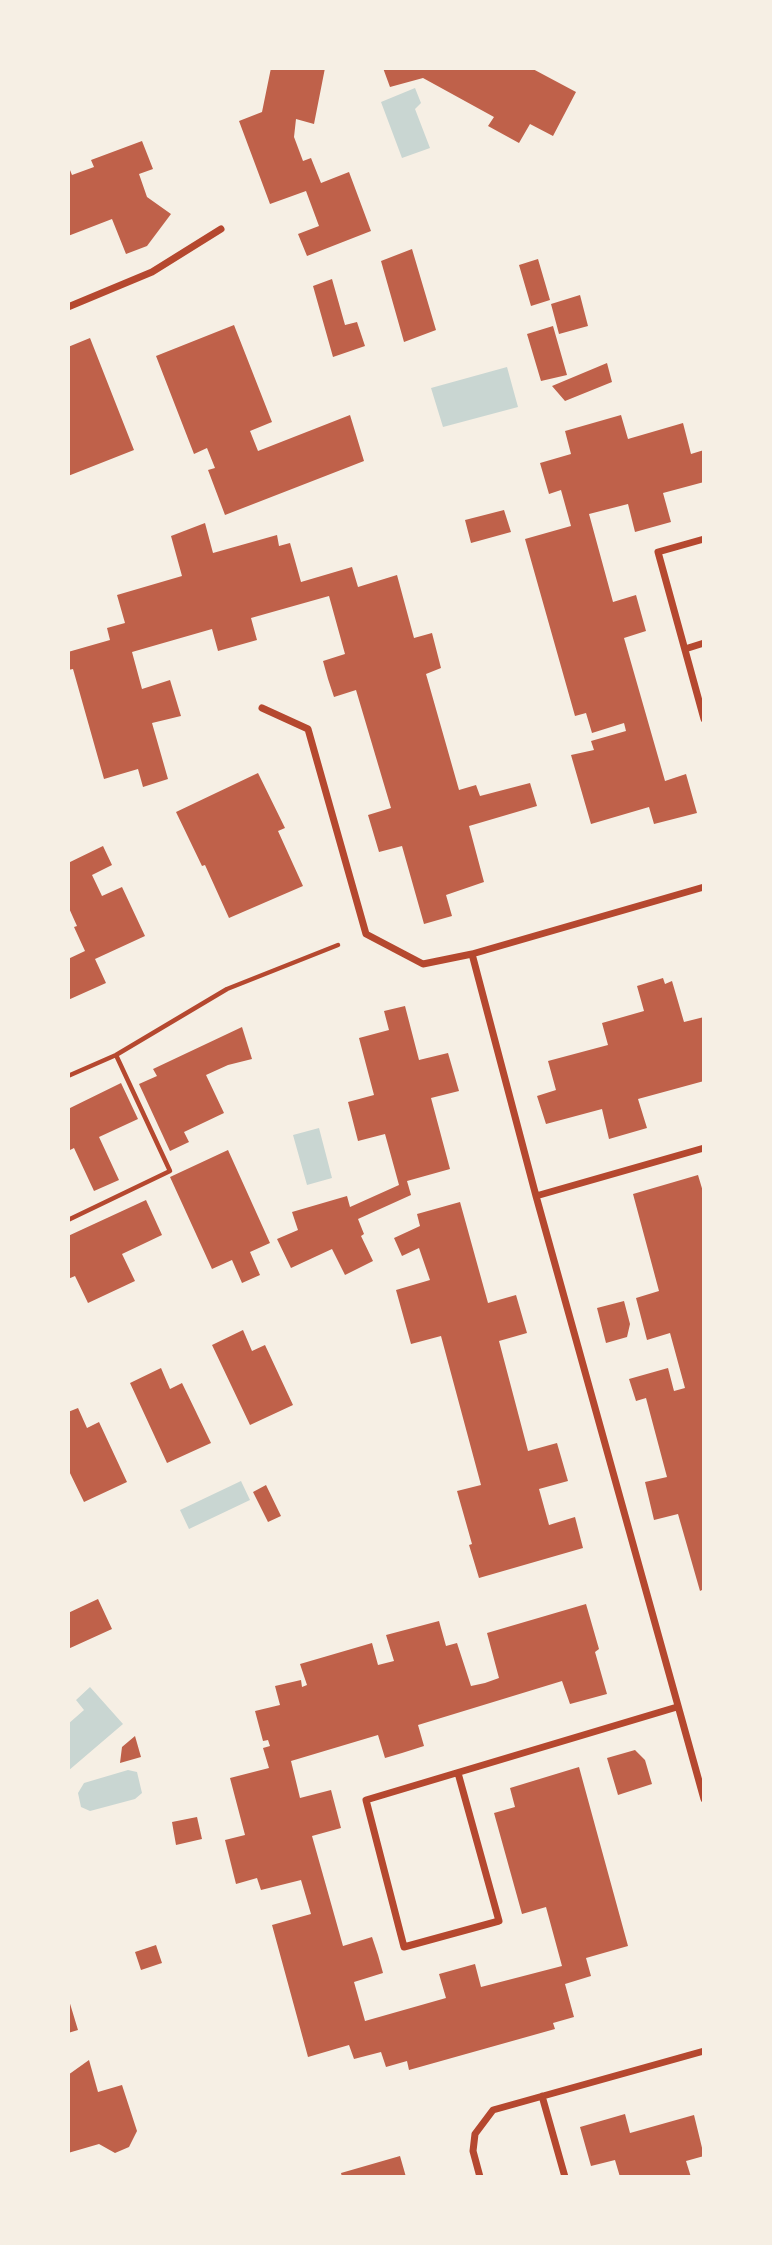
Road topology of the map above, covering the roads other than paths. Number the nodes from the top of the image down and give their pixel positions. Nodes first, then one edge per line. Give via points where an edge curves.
1 (221, 229) dead end
2 (68, 307) edge
3 (704, 539) edge
4 (704, 643) edge
5 (685, 649) junction
6 (262, 708) dead end
7 (704, 719) edge
8 (704, 887) edge
9 (472, 954) junction
10 (704, 1147) edge
11 (536, 1196) junction
12 (677, 1707) junction
13 (458, 1773) junction
14 (704, 1799) edge
15 (704, 2051) edge
16 (542, 2096) junction
17 (480, 2177) edge
18 (565, 2177) edge

1 - 2 street via 152,272
3 - 5 street via 658,552
4 - 5 street
5 - 7 street
6 - 9 street via 308,729 366,934 423,964
8 - 9 street
9 - 11 street
10 - 11 street
11 - 12 street
12 - 13 street
12 - 14 street
13 - 13 street via 366,1800 404,1947 499,1921
15 - 16 street
16 - 17 street via 493,2110 475,2134 473,2151
16 - 18 street

